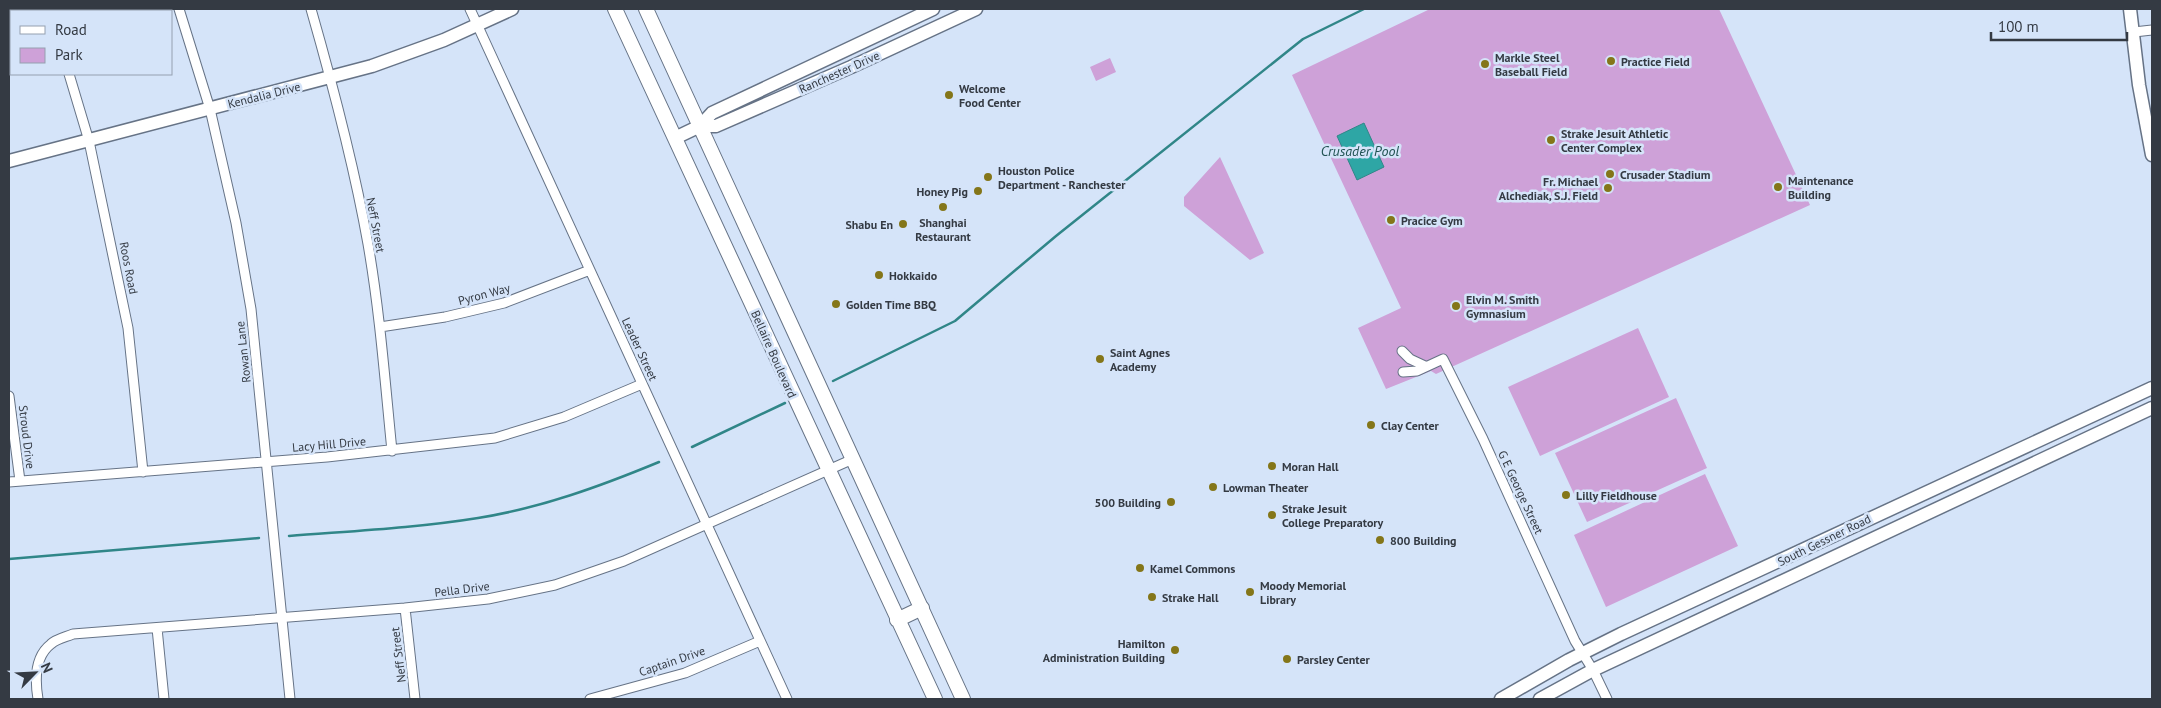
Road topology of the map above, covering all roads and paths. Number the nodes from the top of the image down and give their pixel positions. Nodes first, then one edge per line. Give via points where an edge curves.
1 (179, 9) edge
2 (311, 9) edge
3 (470, 9) edge
4 (512, 9) edge
5 (615, 9) edge
6 (646, 9) edge
7 (933, 9) edge
8 (976, 9) edge
9 (2130, 9) edge
10 (477, 25) junction
11 (2152, 30) edge
12 (2134, 32) junction
13 (844, 50) junction
14 (851, 67) junction
15 (68, 75) edge
16 (330, 78) junction
17 (781, 80) junction
18 (787, 95) junction
19 (210, 109) junction
20 (700, 126) junction
21 (675, 138) junction
22 (90, 140) junction
23 (2152, 155) edge
24 (9, 161) edge
25 (590, 270) junction
26 (380, 327) junction
27 (1402, 351) dead end
28 (1426, 366) junction
29 (1403, 372) dead end
30 (642, 384) junction
31 (2152, 388) edge
32 (9, 396) edge
33 (2152, 408) edge
34 (2043, 439) junction
35 (392, 451) junction
36 (2050, 455) junction
37 (853, 459) junction
38 (267, 462) junction
39 (828, 470) junction
40 (143, 472) junction
41 (20, 481) junction
42 (9, 482) edge
43 (1931, 490) junction
44 (1938, 508) junction
45 (707, 526) junction
46 (1822, 540) junction
47 (1830, 559) junction
48 (1712, 592) junction
49 (405, 608) junction
50 (922, 608) junction
51 (1719, 610) junction
52 (281, 618) junction
53 (897, 620) junction
54 (157, 628) junction
55 (760, 641) junction
56 (1583, 654) junction
57 (1593, 670) junction
58 (38, 699) edge
59 (164, 699) edge
60 (290, 699) edge
61 (415, 699) edge
62 (590, 699) edge
63 (787, 699) edge
64 (935, 699) edge
65 (963, 699) edge
66 (1501, 699) edge
67 (1540, 699) edge
68 (1607, 699) edge

1 - 19 street, Rowan Lane
2 - 16 street, Neff Street
3 - 10 street, Leader Street
4 - 10 main road, Kendalia Drive
5 - 21 main road, Bellaire Boulevard
6 - 20 main road
7 - 13 main road, Ranchester Drive
8 - 14 main road, Ranchester Drive
9 - 12 main road
10 - 16 main road, Kendalia Drive via 402,57
10 - 25 street, Leader Street
11 - 12 street
12 - 23 main road via 2139,86
13 - 14 main road
13 - 17 main road, Ranchester Drive
14 - 18 main road, Ranchester Drive
15 - 22 street, Roos Road
16 - 19 main road, Kendalia Drive
16 - 26 street, Neff Street via 368,243
17 - 18 main road
17 - 20 main road, Ranchester Drive via 710,114
18 - 20 main road, Ranchester Drive via 716,126
19 - 22 main road, Kendalia Drive
19 - 38 street, Rowan Lane via 251,308
20 - 21 main road, Ranchester Drive
20 - 37 main road
21 - 39 main road, Bellaire Boulevard
22 - 24 main road, Kendalia Drive
22 - 40 street, Roos Road via 128,328
25 - 26 street, Pyron Way via 504,304
25 - 30 street, Leader Street
26 - 35 street, Neff Street
27 - 28 street via 1410,359
28 - 29 street, G E George Street via 1417,371
28 - 56 street, G E George Street via 1443,359 1456,382
30 - 35 street, Lacy Hill Drive via 564,417 495,438
30 - 45 street, Leader Street
31 - 34 main road, South Gessner Road
32 - 41 street, Stroud Drive
33 - 36 main road, South Gessner Road
34 - 36 main road
34 - 43 main road, South Gessner Road
35 - 38 street, Lacy Hill Drive
36 - 44 main road, South Gessner Road
37 - 39 street, Pella Drive
37 - 50 main road
38 - 40 street, Lacy Hill Drive
38 - 52 street, Rowan Lane
39 - 45 street, Pella Drive
39 - 53 main road, Bellaire Boulevard
40 - 41 street, Lacy Hill Drive
41 - 42 street, Lacy Hill Drive
43 - 44 main road
43 - 46 main road, South Gessner Road
44 - 47 main road, South Gessner Road
45 - 49 street, Pella Drive via 624,561 555,585 488,599
45 - 55 street, Leader Street
46 - 47 main road
46 - 48 main road, South Gessner Road
47 - 51 main road, South Gessner Road
48 - 51 main road
48 - 56 main road, South Gessner Road
49 - 52 street, Pella Drive
49 - 61 street, Neff Street
50 - 53 main road
50 - 65 main road
51 - 57 main road, South Gessner Road
52 - 54 street, Pella Drive
52 - 60 street, Rowan Lane
53 - 64 main road, Bellaire Boulevard
54 - 58 street, Pella Drive via 73,634 50,644 39,659 35,679
54 - 59 street
55 - 62 street, Captain Drive via 685,672
55 - 63 street, Leader Street
56 - 57 street
56 - 66 main road, South Gessner Road
57 - 67 main road, South Gessner Road
57 - 68 street

